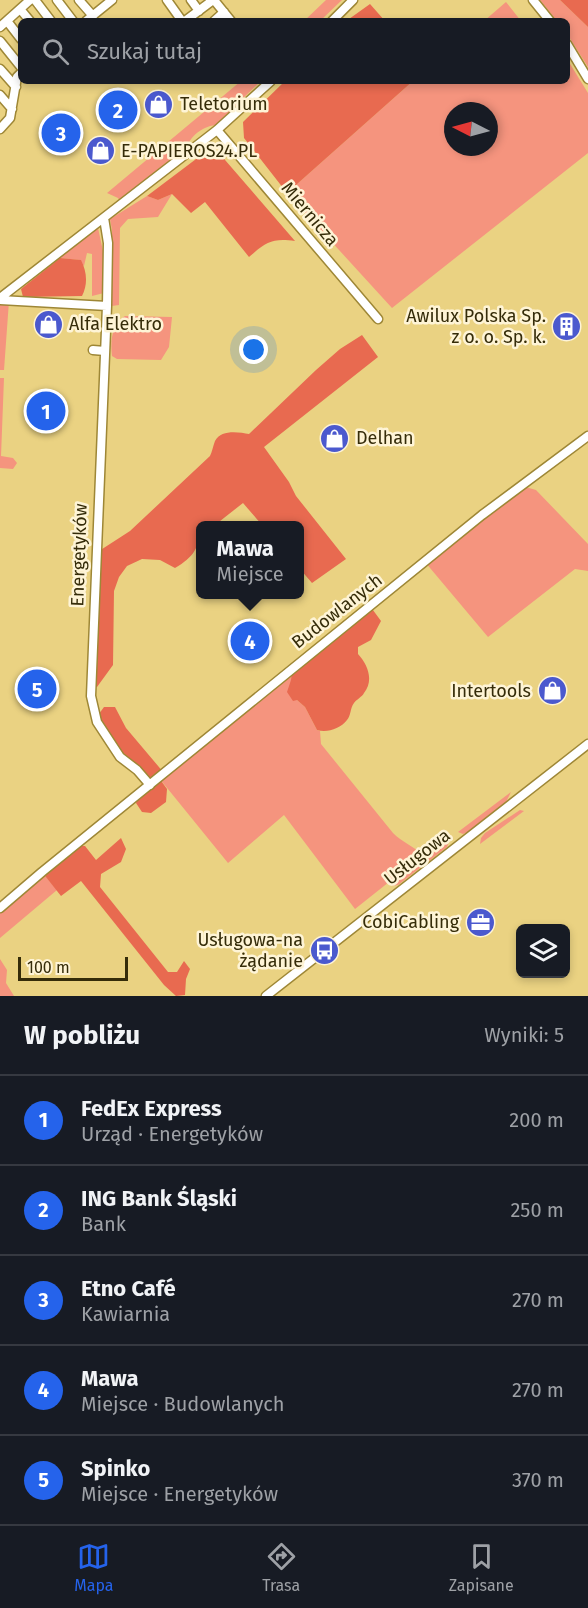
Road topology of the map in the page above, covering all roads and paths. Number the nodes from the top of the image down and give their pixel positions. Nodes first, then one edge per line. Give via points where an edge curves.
1 (30, 0) edge
2 (35, 0) edge
3 (57, 0) edge
4 (79, 0) edge
5 (167, 0) edge
6 (191, 0) edge
7 (354, 0) edge
8 (533, 0) edge
9 (217, 1) edge
10 (107, 2) edge
11 (20, 9) junction
12 (199, 10) junction
13 (224, 12) junction
14 (28, 18) edge
15 (49, 18) edge
16 (71, 18) edge
17 (89, 18) edge
18 (181, 18) edge
19 (187, 18) edge
20 (217, 18) edge
21 (229, 18) edge
22 (335, 18) edge
23 (548, 18) edge
24 (3, 24) edge
25 (18, 36) edge
26 (0, 41) edge
27 (570, 49) edge
28 (18, 63) edge
29 (1, 73) edge
30 (18, 76) edge
31 (588, 79) edge
32 (268, 84) edge
33 (16, 87) junction
34 (0, 95) edge
35 (12, 109) junction
36 (1, 127) edge
37 (217, 130) junction
38 (104, 218) junction
39 (0, 299) edge
40 (107, 306) junction
41 (378, 319) dead end
42 (93, 350) dead end
43 (105, 351) junction
44 (588, 436) edge
45 (588, 744) edge
46 (150, 785) junction
47 (0, 908) edge
48 (266, 996) edge

1 - 11 street
2 - 15 street
3 - 16 street
4 - 17 street
5 - 18 street
6 - 12 street
7 - 22 street
8 - 23 street
9 - 12 street
9 - 13 street
10 - 17 street
11 - 14 street
11 - 24 street
12 - 19 street
13 - 20 street
13 - 21 street
24 - 25 street
26 - 28 street
27 - 31 street
29 - 33 street
30 - 33 street
32 - 37 street
33 - 35 street
34 - 35 street
35 - 36 street
37 - 38 street
37 - 41 street, Miernicza
38 - 39 street
38 - 40 street, Energetyków via 108,243
39 - 40 street via 85,309
40 - 43 street, Energetyków
42 - 43 street
43 - 46 street, Energetyków via 91,696 97,722 120,757
44 - 46 street, Budowlanych via 482,515
45 - 48 street, Usługowa
46 - 47 street, Budowlanych

